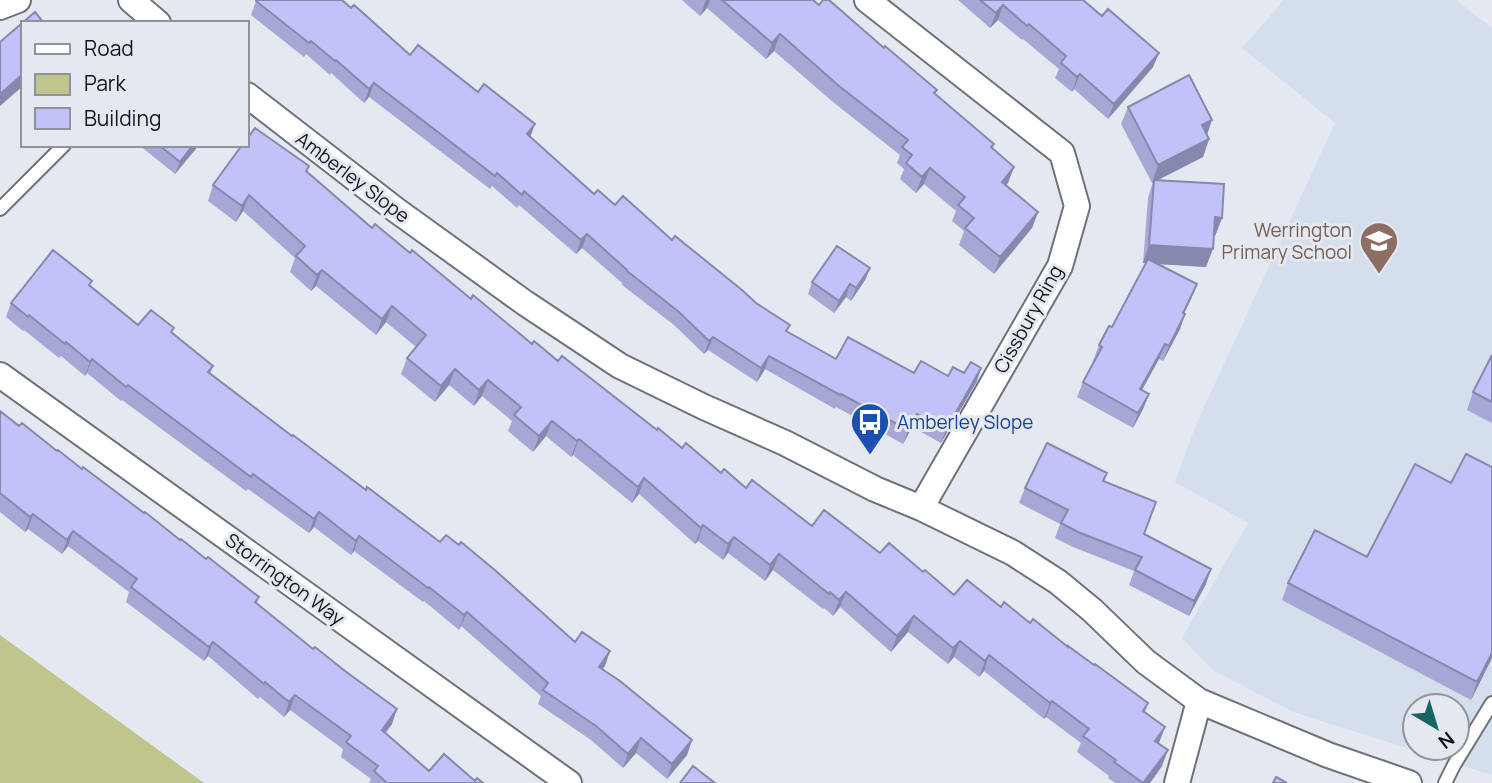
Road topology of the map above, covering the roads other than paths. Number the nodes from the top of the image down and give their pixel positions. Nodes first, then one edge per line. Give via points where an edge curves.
1 (18, 0) edge
2 (131, 0) edge
3 (867, 0) edge
4 (0, 7) edge
5 (156, 21) edge
6 (248, 96) edge
7 (62, 147) edge
8 (0, 209) edge
9 (0, 375) edge
10 (921, 508) junction
11 (1199, 702) junction
12 (1492, 703) edge
13 (569, 783) edge
14 (1177, 783) edge
15 (1409, 783) edge
16 (1445, 783) edge

1 - 4 street
2 - 5 street
3 - 10 street, Cissbury Ring via 1062,153 1077,205 1060,266
6 - 10 street, Amberley Slope via 396,210 620,366
7 - 8 lane
9 - 13 street, Storrington Way
10 - 11 street, Amberley Slope via 1013,553 1058,582 1146,662
11 - 14 street
11 - 15 street, Amberley Slope
12 - 16 lane

